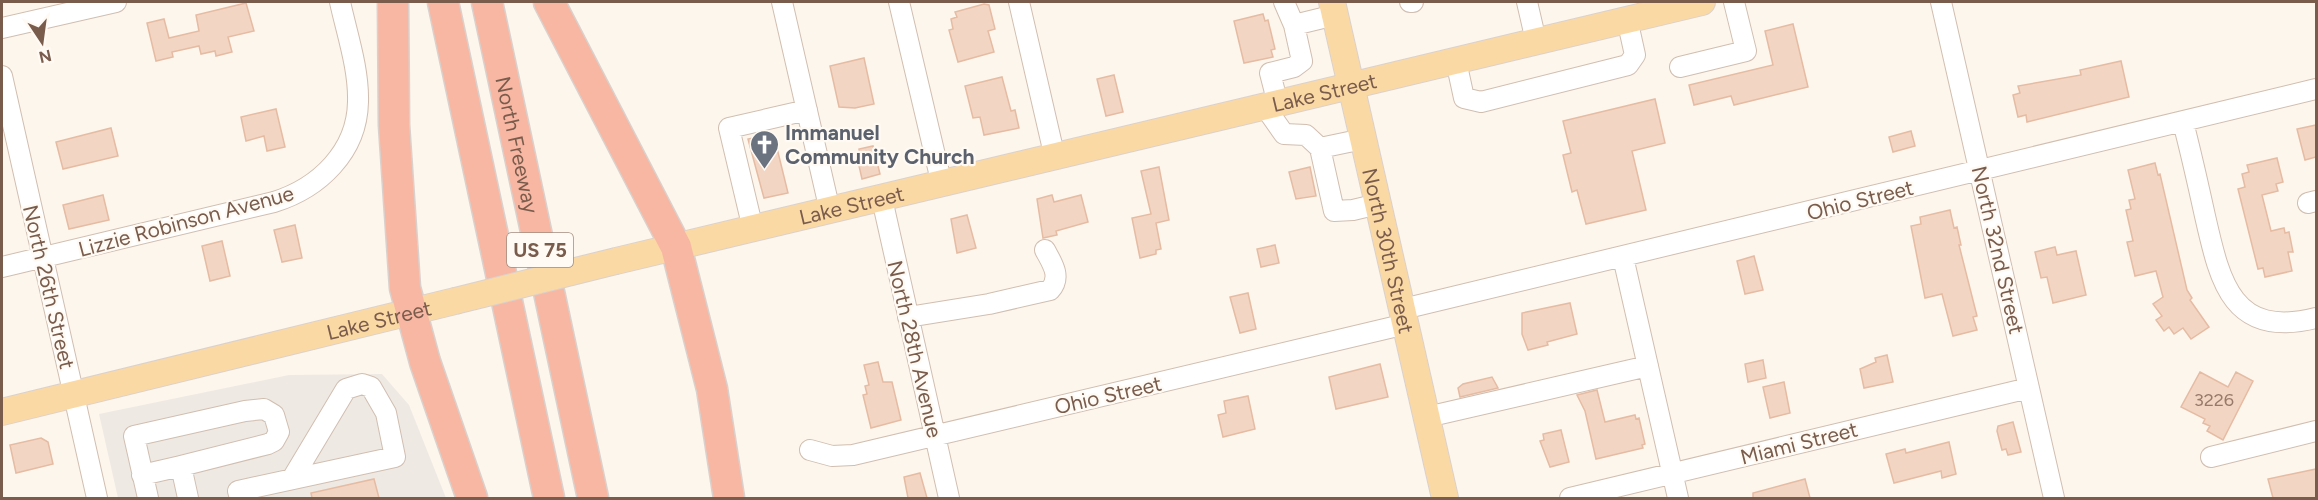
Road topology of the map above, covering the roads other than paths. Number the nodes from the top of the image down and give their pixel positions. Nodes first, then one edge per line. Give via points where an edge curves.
1 (116, 2) edge
2 (340, 2) edge
3 (393, 2) edge
4 (443, 2) edge
5 (487, 2) edge
6 (549, 2) edge
7 (782, 2) edge
8 (899, 2) edge
9 (1019, 2) edge
10 (1284, 2) edge
11 (1527, 2) edge
12 (1702, 2) edge
13 (1734, 2) edge
14 (1941, 2) edge
15 (1333, 8) edge
16 (1627, 19) junction
17 (1294, 25) junction
18 (2, 28) edge
19 (1536, 41) junction
20 (1456, 61) junction
21 (1680, 67) dead end
22 (2, 76) edge
23 (1351, 86) junction
24 (2316, 89) edge
25 (1271, 106) junction
26 (807, 110) junction
27 (2183, 122) junction
28 (1363, 139) junction
29 (1320, 148) junction
30 (1055, 158) junction
31 (1980, 171) junction
32 (942, 185) junction
33 (882, 199) junction
34 (1378, 204) junction
35 (831, 211) junction
36 (753, 229) junction
37 (676, 247) junction
38 (1045, 250) dead end
39 (1623, 257) junction
40 (42, 258) junction
41 (2, 267) edge
42 (410, 312) junction
43 (908, 317) junction
44 (1405, 317) junction
45 (2316, 318) edge
46 (1648, 366) junction
47 (2029, 388) junction
48 (74, 395) junction
49 (2, 412) edge
50 (1427, 417) junction
51 (2316, 431) edge
52 (935, 437) junction
53 (810, 450) dead end
54 (2211, 457) dead end
55 (181, 466) junction
56 (1672, 474) junction
57 (142, 475) junction
58 (292, 479) junction
59 (97, 498) edge
60 (148, 498) edge
61 (188, 498) edge
62 (240, 498) edge
63 (472, 498) edge
64 (549, 498) edge
65 (593, 498) edge
66 (729, 498) edge
67 (949, 498) edge
68 (1445, 498) edge
69 (1570, 498) edge
70 (1678, 498) edge
71 (2050, 498) edge

1 - 18 street
2 - 40 street, Lizzie Robinson Avenue via 356,76 358,105 350,140 329,170 304,190 274,202
3 - 42 highway via 394,125 402,258
4 - 64 highway, North Freeway / US 75
5 - 65 highway, North Freeway / US 75
6 - 37 highway
7 - 26 street
8 - 32 street
9 - 30 street
10 - 17 street
11 - 19 street
12 - 16 main road, Lake Street
13 - 21 street via 1746,51
14 - 31 street, North 32nd Street
15 - 17 street
15 - 23 main road, North 30th Street
16 - 19 main road, Lake Street
16 - 20 street via 1635,55 1628,65 1480,102 1464,98
17 - 25 street via 1302,61 1270,73
19 - 20 main road, Lake Street
20 - 23 main road, Lake Street
22 - 40 street, North 26th Street
23 - 25 main road, Lake Street
23 - 28 main road, North 30th Street
24 - 27 street, Ohio Street
25 - 29 street via 1284,134 1306,135
25 - 30 main road, Lake Street
26 - 35 street
26 - 36 street via 729,128
27 - 31 street, Ohio Street
27 - 45 street via 2215,263 2225,289 2240,307 2269,320 2292,323
28 - 29 street
28 - 34 main road, North 30th Street
29 - 34 street via 1334,211
30 - 32 main road, Lake Street
31 - 39 street, Ohio Street
31 - 47 street, North 32nd Street
32 - 33 main road, Lake Street
33 - 35 main road, Lake Street
33 - 43 street, North 28th Avenue
34 - 44 main road, North 30th Street
35 - 36 main road, Lake Street
36 - 37 main road, Lake Street
37 - 42 main road, Lake Street, bridge
37 - 66 highway via 712,389
38 - 43 street via 1056,274 1050,290
39 - 44 street, Ohio Street
39 - 46 street
40 - 41 street, Lizzie Robinson Avenue
40 - 48 street, North 26th Street
42 - 48 main road, Lake Street
42 - 63 highway
43 - 52 street, North 28th Avenue
44 - 50 main road, North 30th Street
44 - 52 street, Ohio Street
46 - 50 street
46 - 56 street
47 - 56 street, Miami Street
47 - 71 street, North 32nd Street
48 - 49 main road, Lake Street
48 - 59 street, North 26th Street
50 - 68 main road, North 30th Street
51 - 54 street
52 - 53 street, Ohio Street via 853,455 832,456
52 - 67 street, North 28th Avenue
55 - 57 street
55 - 57 street via 274,441 279,432 274,415 264,409 244,411 134,436
55 - 61 street
56 - 69 street, Miami Street
56 - 70 street
57 - 60 street
58 - 58 street via 395,457 387,418 371,387 362,384 346,389
58 - 62 street via 238,491

